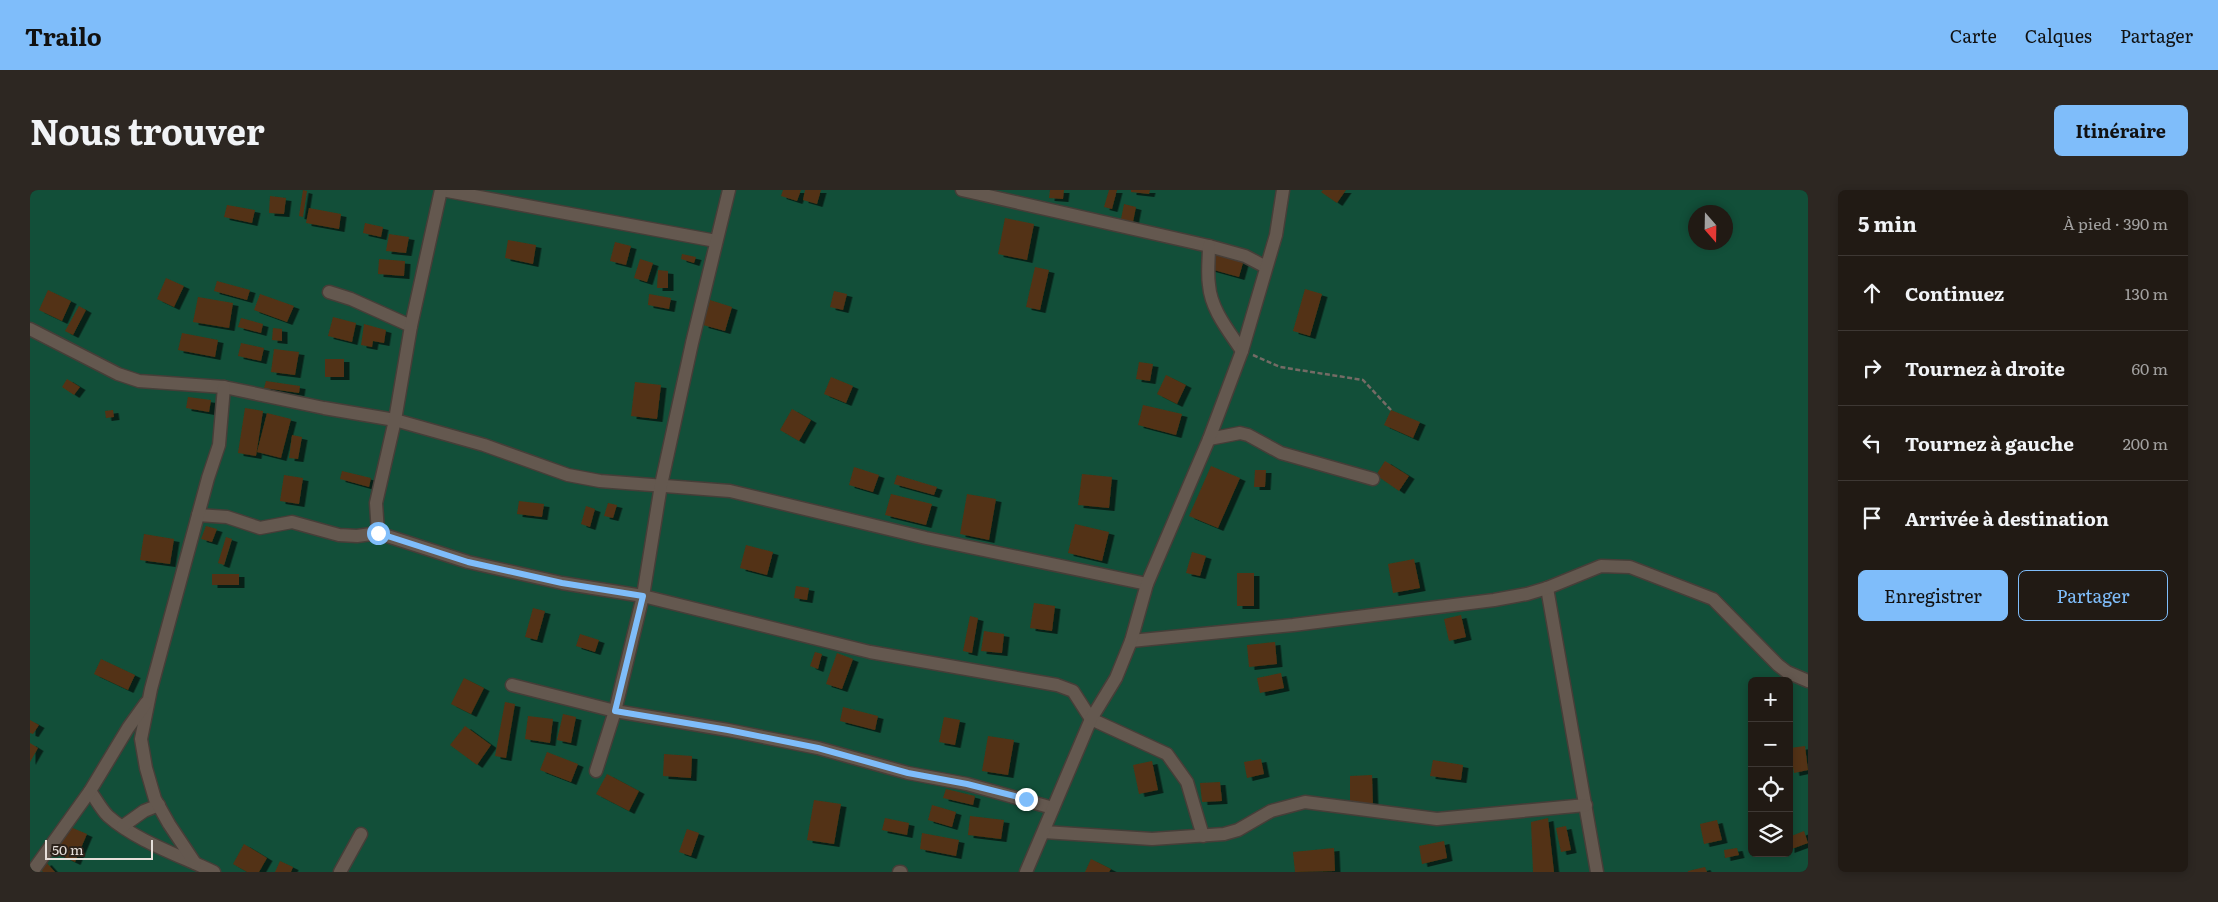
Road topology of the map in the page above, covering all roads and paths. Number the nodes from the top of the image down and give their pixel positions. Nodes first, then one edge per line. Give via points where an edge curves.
1 (442, 190) edge
2 (729, 190) edge
3 (962, 190) edge
4 (1283, 190) edge
5 (1012, 196) edge
6 (716, 241) junction
7 (1209, 246) junction
8 (1266, 267) junction
9 (329, 292) dead end
10 (411, 326) junction
11 (30, 329) edge
12 (1242, 351) junction
13 (224, 387) junction
14 (1391, 410) dead end
15 (395, 420) junction
16 (1209, 439) junction
17 (1373, 479) dead end
18 (661, 484) junction
19 (198, 515) junction
20 (378, 533) junction
21 (1147, 584) junction
22 (1547, 588) junction
23 (643, 596) junction
24 (1132, 641) junction
25 (1808, 681) edge
26 (512, 685) dead end
27 (149, 699) junction
28 (615, 711) junction
29 (1091, 720) junction
30 (596, 771) dead end
31 (90, 791) junction
32 (159, 805) junction
33 (1586, 805) junction
34 (1053, 808) junction
35 (123, 826) junction
36 (1044, 832) junction
37 (361, 834) dead end
38 (1203, 836) junction
39 (195, 863) junction
40 (32, 872) edge
41 (214, 872) edge
42 (340, 872) edge
43 (1026, 872) edge
44 (1597, 872) edge

1 - 6 street
1 - 10 street
2 - 6 street
3 - 5 street
4 - 8 street via 1276,235
5 - 7 street
6 - 18 street
7 - 8 street via 1245,256
7 - 12 street via 1209,286 1213,300 1222,321
8 - 12 street
9 - 10 street
10 - 15 street
11 - 13 street via 118,374 140,381
12 - 14 path via 1280,367 1363,380
12 - 16 street
13 - 15 street
13 - 19 street via 219,445
15 - 18 street via 484,444 568,475
15 - 20 street via 376,503
16 - 17 street via 1240,433 1282,453
16 - 21 street
18 - 21 street via 730,491 917,536
18 - 23 street
19 - 20 street via 227,517 260,528 292,522 339,535
19 - 27 street
20 - 23 street via 468,562 562,583
21 - 24 street
22 - 24 street via 1494,600
22 - 25 street via 1601,566 1630,567 1713,599 1778,665
22 - 33 street
23 - 28 street
23 - 29 street via 870,652 1057,685 1073,691
24 - 29 street via 1116,678
26 - 28 street
27 - 31 street
27 - 32 street via 141,739 146,768
28 - 30 street
28 - 34 street via 818,748
29 - 34 street
29 - 38 street via 1167,754 1186,782
31 - 35 street via 108,816
31 - 40 street
32 - 35 street
32 - 39 street
33 - 38 street via 1437,819 1305,802 1271,811 1238,830
33 - 44 street
34 - 36 street
35 - 39 street
36 - 38 street via 1152,839
36 - 43 street
37 - 42 street
39 - 41 street

